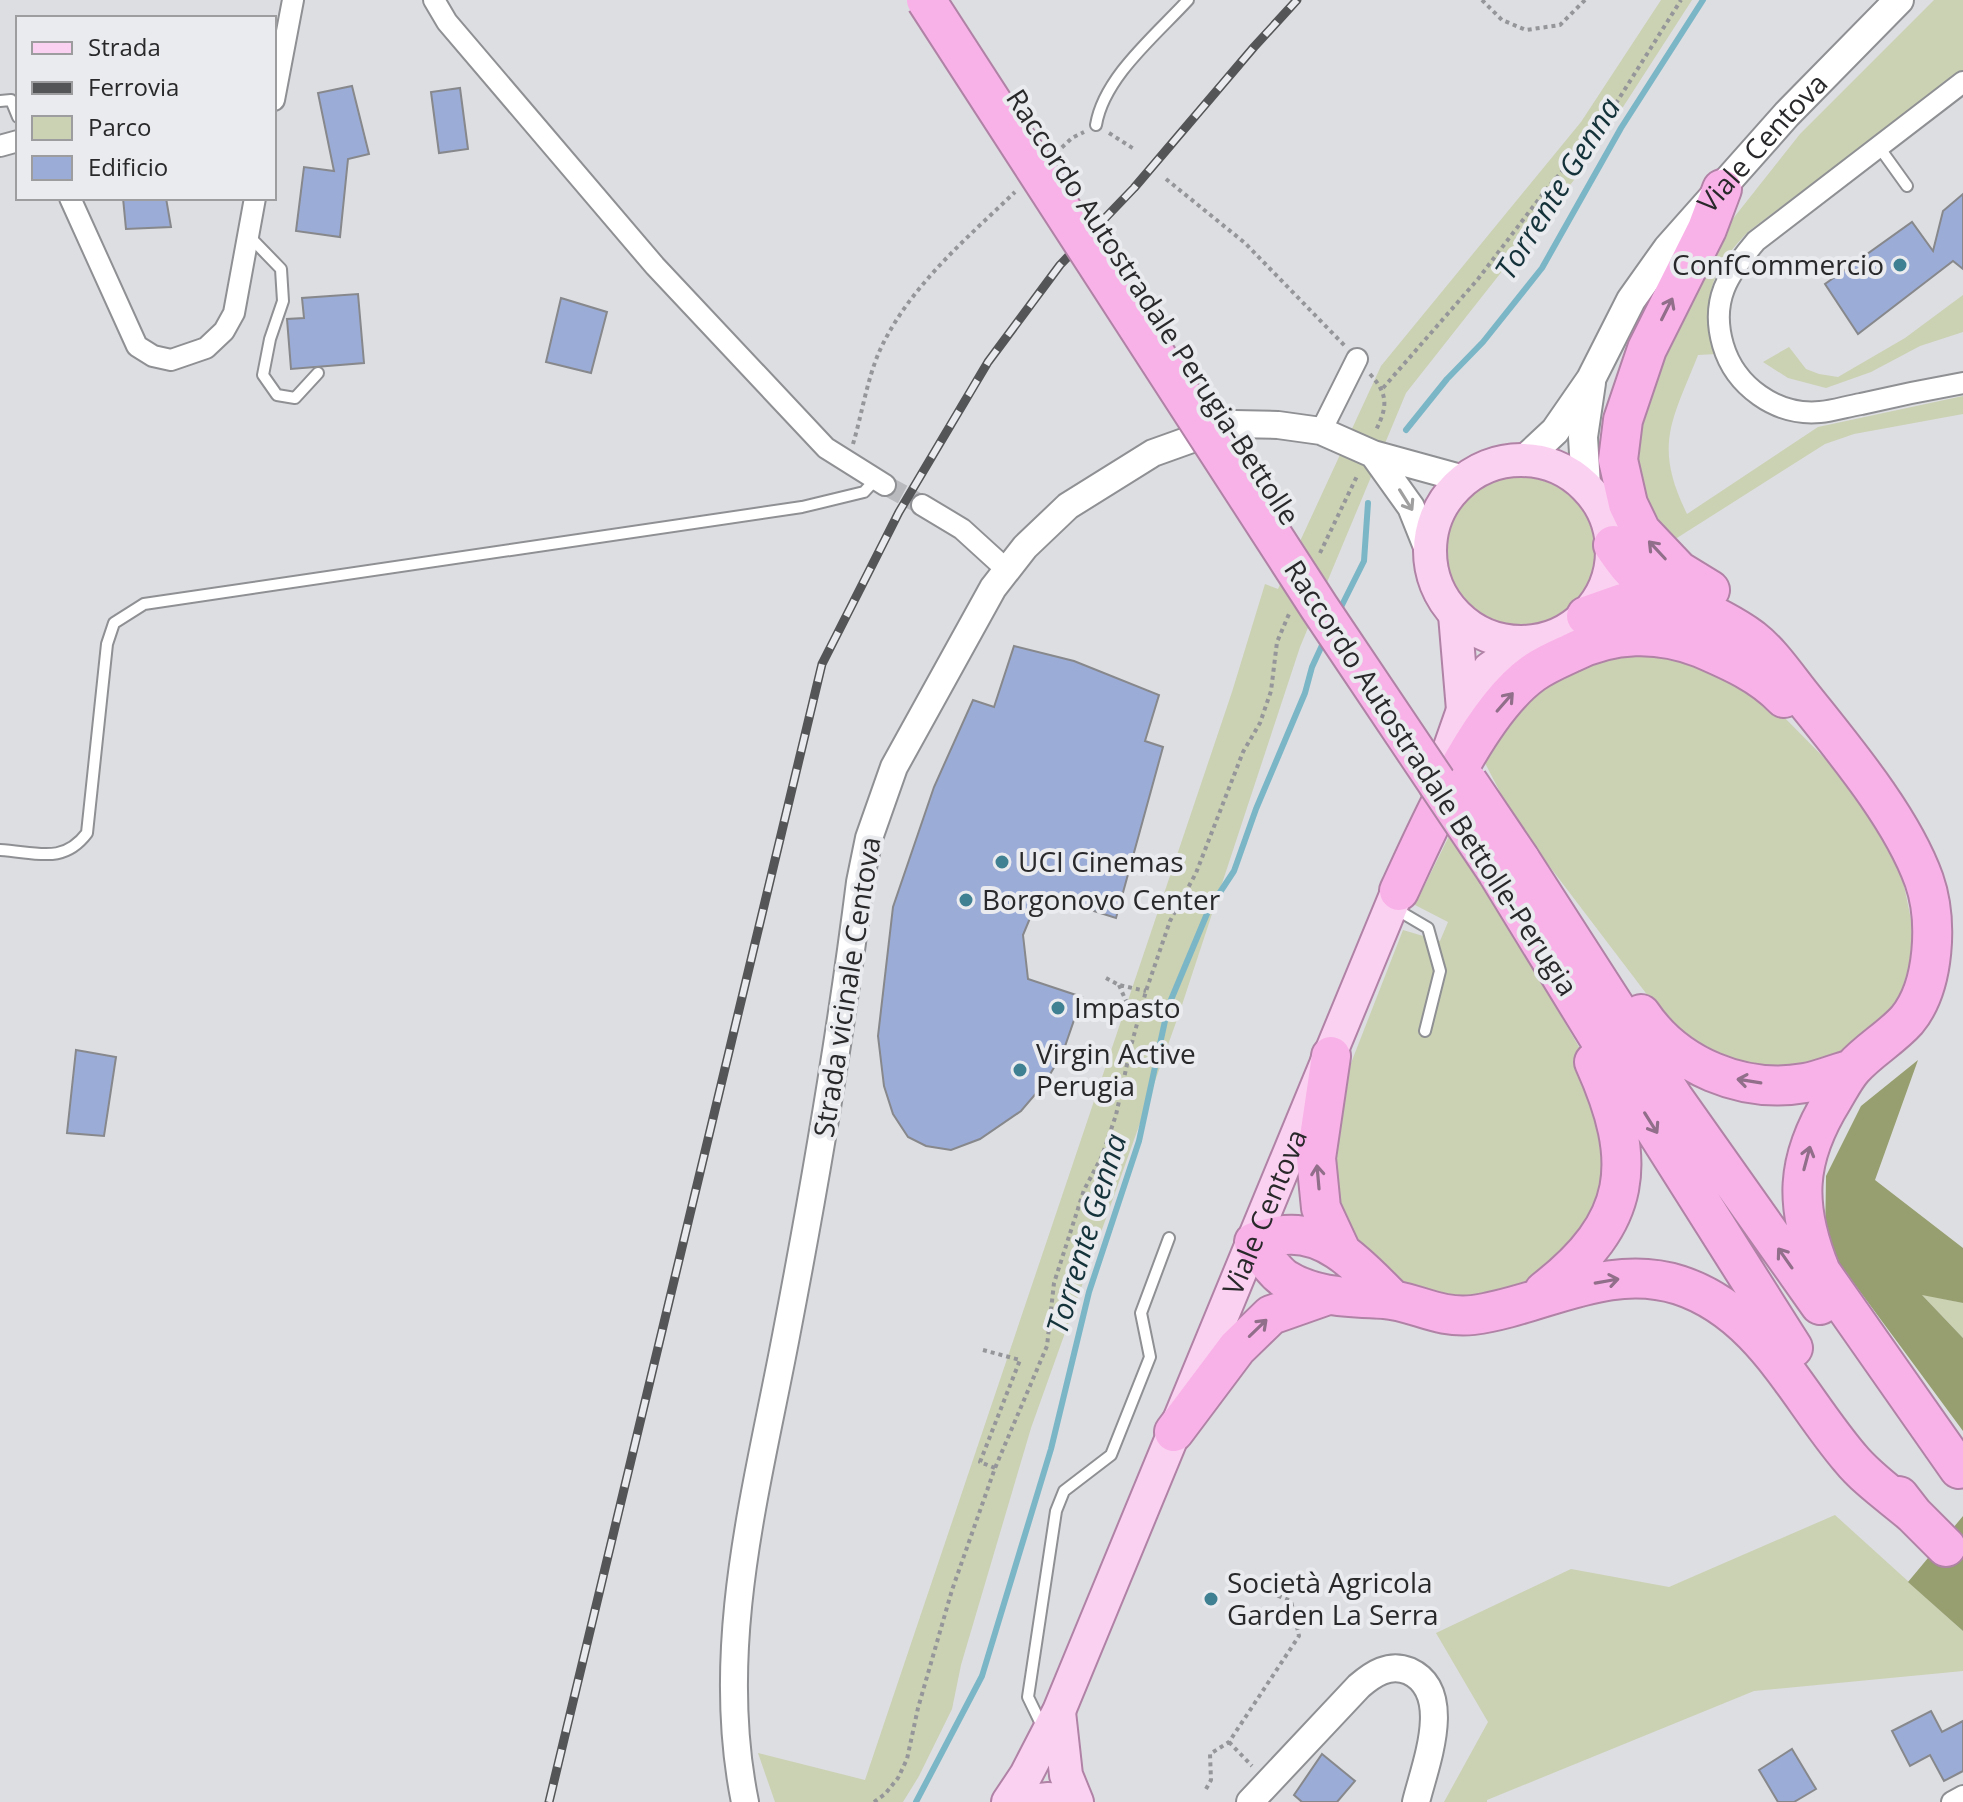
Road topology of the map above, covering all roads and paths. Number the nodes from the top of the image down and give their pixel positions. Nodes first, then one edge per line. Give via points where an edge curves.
1 (293, 0) edge
2 (434, 0) edge
3 (926, 0) edge
4 (954, 0) edge
5 (1188, 0) edge
6 (1482, 0) edge
7 (1585, 0) edge
8 (1681, 0) edge
9 (1899, 0) edge
10 (1963, 82) edge
11 (276, 89) edge
12 (0, 101) edge
13 (16, 112) edge
14 (1096, 125) junction
15 (1879, 147) junction
16 (1134, 149) dead end
17 (1052, 157) dead end
18 (1166, 179) dead end
19 (1023, 185) dead end
20 (1907, 186) dead end
21 (1722, 189) junction
22 (71, 200) edge
23 (255, 200) edge
24 (248, 236) junction
25 (1357, 359) joint
26 (318, 373) dead end
27 (1591, 379) junction
28 (1963, 383) edge
29 (1321, 431) junction
30 (1369, 454) junction
31 (1525, 459) junction
32 (849, 462) junction
33 (1464, 479) junction
34 (881, 482) joint
35 (1586, 486) junction
36 (922, 505) tunnel mouth
37 (1613, 545) junction
38 (1429, 552) junction
39 (1316, 560) dead end
40 (1007, 570) junction
41 (1291, 611) dead end
42 (1709, 613) junction
43 (1455, 615) junction
44 (1586, 616) junction
45 (1528, 642) junction
46 (1463, 710) junction
47 (1841, 746) junction
48 (0, 850) edge
49 (1508, 873) junction
50 (1395, 899) junction
51 (1106, 978) dead end
52 (1119, 985) junction
53 (1146, 991) junction
54 (1141, 1006) junction
55 (1425, 1031) dead end
56 (1331, 1056) junction
57 (1852, 1069) junction
58 (1169, 1238) dead end
59 (1254, 1242) junction
60 (1341, 1251) junction
61 (1325, 1296) junction
62 (1393, 1300) junction
63 (1532, 1300) junction
64 (983, 1350) dead end
65 (1174, 1432) junction
66 (995, 1468) junction
67 (1961, 1471) edge
68 (1913, 1514) junction
69 (1946, 1547) dead end
70 (1257, 1587) dead end
71 (1052, 1723) junction
72 (1229, 1742) junction
73 (1206, 1789) dead end
74 (1259, 1792) edge
75 (1963, 1796) edge
76 (745, 1802) edge
77 (874, 1802) edge
78 (1008, 1802) edge
79 (1021, 1802) edge
80 (1064, 1802) edge
81 (1077, 1802) edge
82 (1416, 1802) edge
83 (1952, 1802) edge

1 - 11 street
2 - 32 street via 447,22 655,266 826,448
3 - 49 highway, Raccordo Autostradale Bettolle-Perugia, bridge via 1319,607
4 - 49 highway, Raccordo Autostradale Perugia-Bettolle, bridge via 1331,582
5 - 14 lane via 1112,84
6 - 7 path via 1502,20 1526,30 1560,25
8 - 30 path via 1603,124 1383,388 1385,412
9 - 21 main road, Viale Centova
10 - 15 street
12 - 13 lane via 11,100
14 - 16 path
14 - 17 path
15 - 20 lane
15 - 28 street via 1756,241 1736,265 1721,294 1717,324 1727,360 1760,396 1778,406 1818,413
18 - 25 path via 1245,243
19 - 32 path via 911,298 880,351
21 - 27 main road, Viale Centova via 1668,248 1631,300
47 -> 21 highway via 1785,651 1729,601 1679,571 1641,531 1628,504 1618,460 1623,420 1647,349
22 - 24 street via 137,346 171,360 206,348 224,331 234,313
23 - 24 street
24 - 26 lane via 281,269 283,301 263,375 277,395 295,398
25 - 29 street
27 - 31 main road via 1555,431
27 - 35 main road via 1583,437
29 - 30 street, Strada vicinale Centova
29 - 40 street, Strada vicinale Centova via 1234,424 1153,453 1068,506
30 - 33 street, Strada vicinale Centova
30 -> 38 street via 1411,507
30 - 39 path
31 - 33 main road via 1482,467
31 - 35 main road via 1558,467
32 - 34 street
33 - 38 main road via 1445,499 1433,524
34 - 48 lane via 864,492 802,507 144,604 114,623 107,644 87,833 77,847 62,854
35 - 37 main road via 1609,523
36 - 40 street via 962,529
37 - 42 highway via 1644,580
37 - 44 main road via 1602,595
38 - 43 main road via 1436,586
40 - 76 street, Strada vicinale Centova via 894,767 869,838 821,1151 743,1563 734,1656
41 - 53 path via 1277,642 1271,691 1260,723 1170,921
42 - 44 highway via 1623,603
42 - 47 highway via 1756,641
43 - 45 main road via 1501,641
43 - 46 main road
44 - 45 main road via 1549,638
45 - 46 main road via 1489,669
46 - 50 main road, Viale Centova
50 -> 47 highway via 1432,820 1489,721 1532,674 1591,643 1657,636 1728,660 1770,684 1805,720
47 - 57 highway via 1908,845 1932,908 1927,977 1910,1016
57 -> 49 highway via 1805,1083 1776,1085 1712,1073 1680,1055 1646,1021 1563,900
49 - 63 highway via 1527,941 1596,1066 1621,1146 1613,1213 1596,1243
67 -> 49 highway, Raccordo Autostradale Perugia-Bettolle via 1872,1375
49 -> 68 highway, Raccordo Autostradale Bettolle-Perugia via 1767,1308 1841,1420
50 - 55 lane via 1428,928 1440,971
50 - 56 main road, Viale Centova
51 - 52 path
52 - 53 path
52 - 54 path via 1126,1001
53 - 54 path
54 - 66 path via 1116,1115 1084,1190 1054,1283 1047,1346
56 - 59 main road, Viale Centova
60 -> 56 highway via 1321,1208 1316,1158
67 -> 57 highway via 1821,1272 1810,1245 1802,1211 1804,1163 1820,1121
58 - 71 lane via 1141,1313 1150,1357 1111,1455 1064,1491 1056,1511 1028,1697
59 - 60 highway via 1286,1235 1309,1237
59 - 61 highway via 1284,1279
59 - 65 main road, Viale Centova
60 - 62 highway
61 - 62 highway
65 -> 61 highway via 1237,1348 1271,1315
62 - 63 highway via 1468,1316
63 -> 68 highway via 1599,1282 1648,1278 1714,1301 1744,1322 1777,1359 1851,1460
64 - 66 path via 1020,1360 980,1462
65 - 71 main road, Viale Centova
66 - 77 path via 952,1590 907,1759 898,1778
68 - 69 highway, Raccordo Autostradale Bettolle-Perugia
70 - 72 path via 1291,1601 1299,1636
71 - 78 main road, Viale Centova
71 - 81 main road, Viale Centova
72 - 73 path via 1210,1754
72 - 74 path
74 - 82 street via 1359,1686 1377,1671 1401,1668 1419,1676 1435,1707
75 - 83 street
79 - 80 main road

